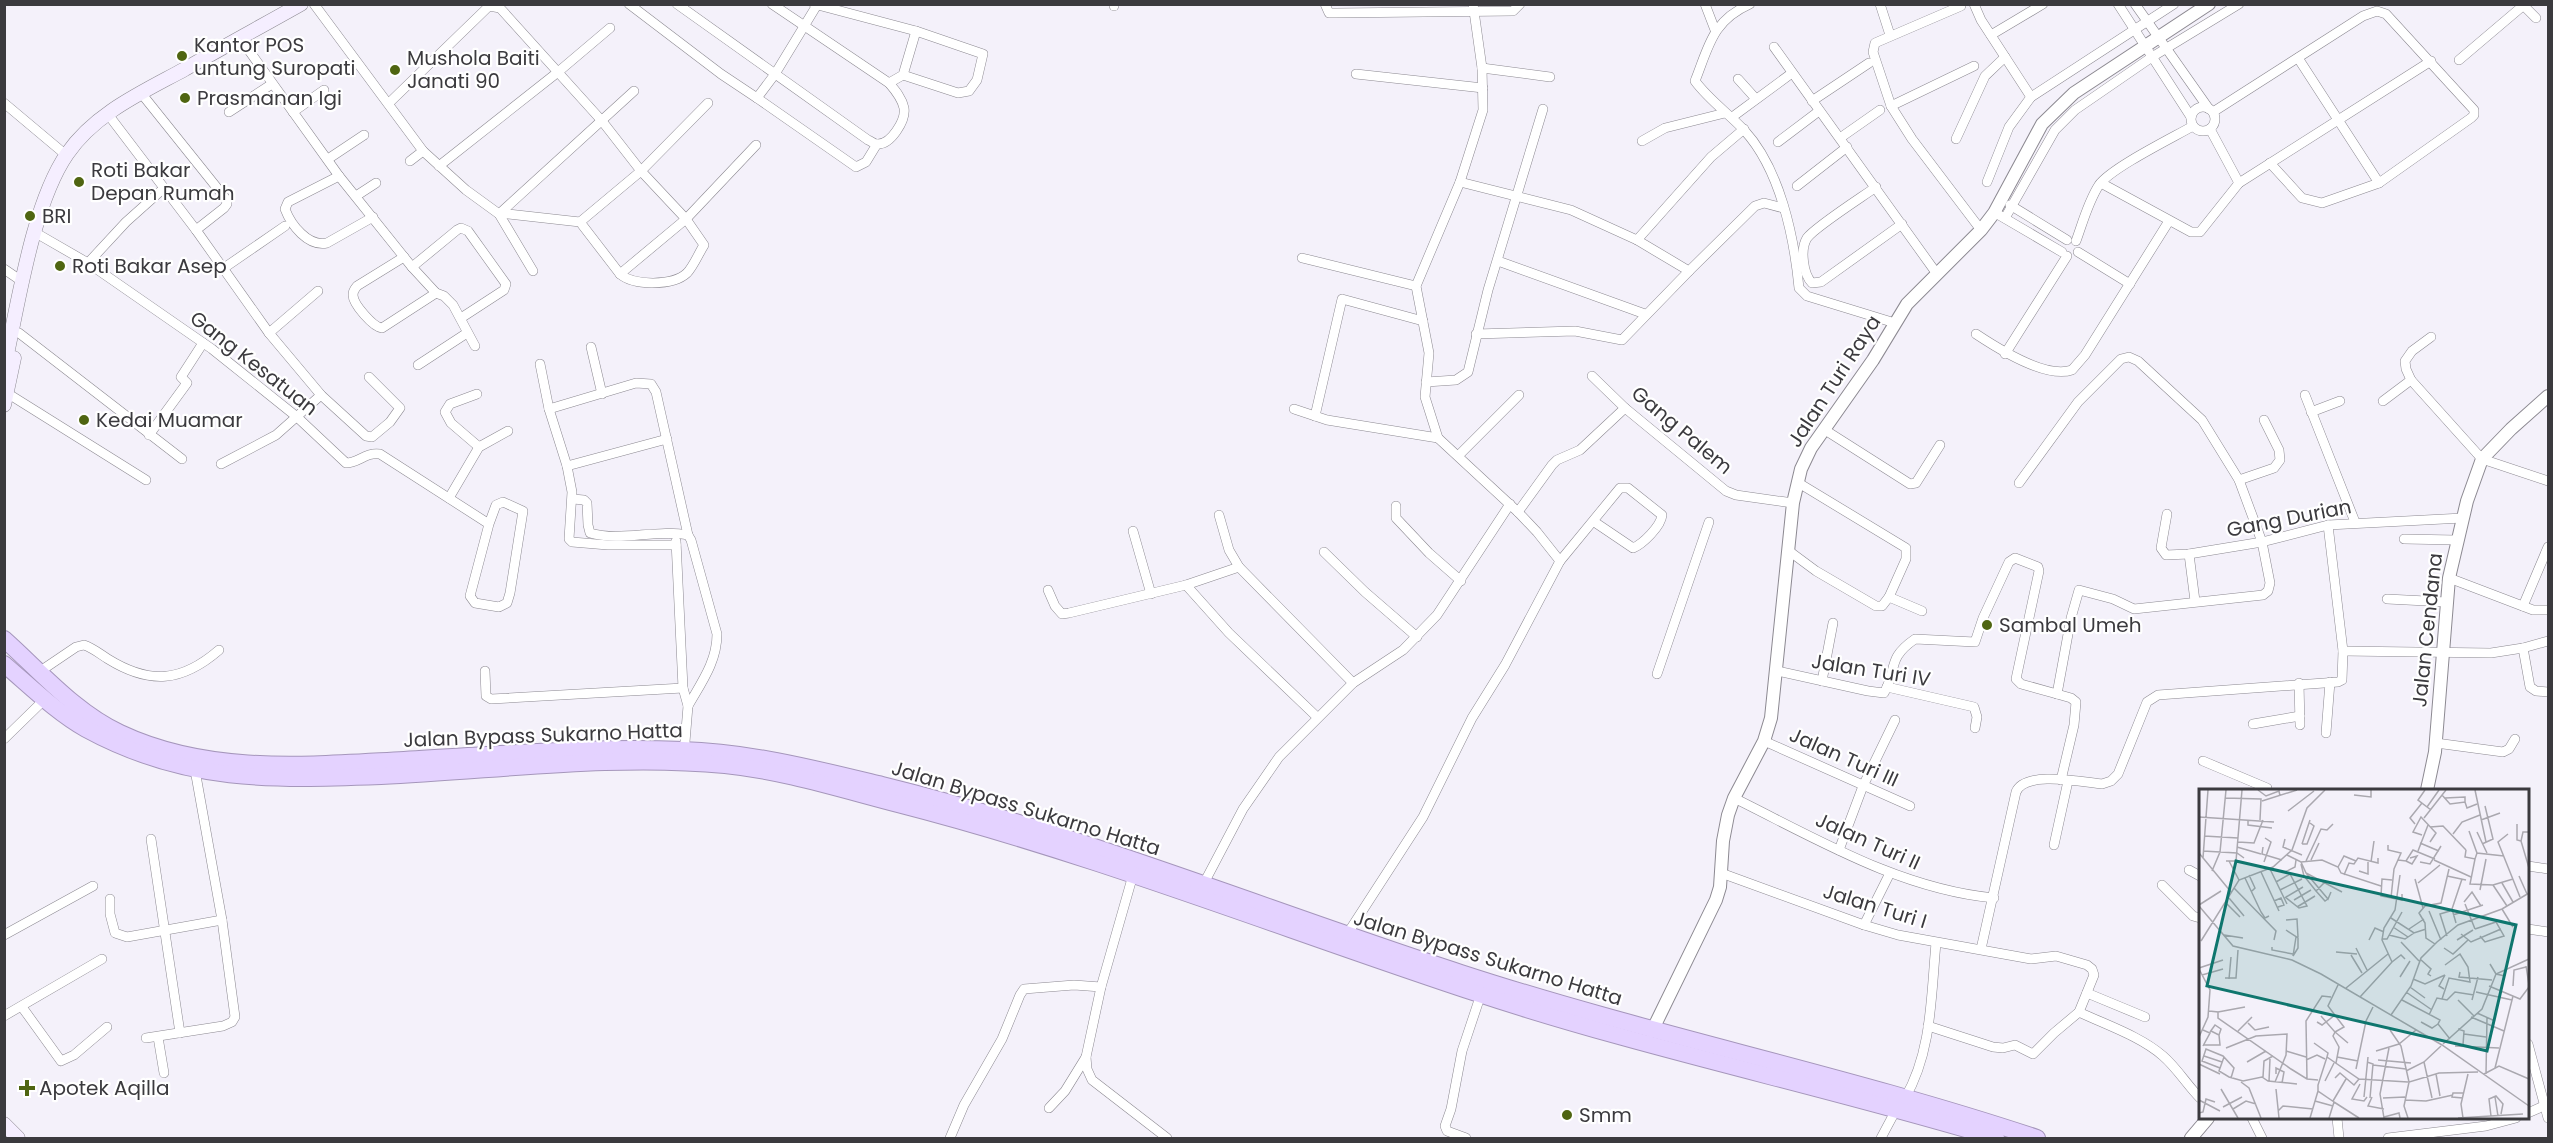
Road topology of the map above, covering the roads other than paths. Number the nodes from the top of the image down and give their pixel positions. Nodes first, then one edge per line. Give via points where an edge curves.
1 (301, 4) edge
2 (314, 4) edge
3 (676, 4) edge
4 (772, 4) edge
5 (1325, 4) edge
6 (1520, 4) edge
7 (1705, 4) edge
8 (1750, 4) edge
9 (1880, 4) edge
10 (1974, 4) edge
11 (2043, 4) edge
12 (2118, 4) edge
13 (2135, 4) edge
14 (2174, 4) edge
15 (2209, 4) edge
16 (2239, 4) edge
17 (630, 5) edge
18 (816, 5) edge
19 (2523, 5) edge
20 (1961, 6) dead end
21 (1416, 8) edge
22 (1473, 8) edge
23 (2536, 18) dead end
24 (2147, 21) junction
25 (805, 27) junction
26 (610, 28) dead end
27 (1715, 30) junction
28 (2134, 30) junction
29 (916, 31) junction
30 (1890, 35) junction
31 (1991, 35) junction
32 (2158, 37) junction
33 (240, 38) junction
34 (2145, 46) junction
35 (1774, 47) dead end
36 (2166, 48) junction
37 (2004, 57) junction
38 (2152, 57) junction
39 (2298, 58) junction
40 (2459, 60) dead end
41 (2431, 61) junction
42 (1869, 63) dead end
43 (1974, 66) dead end
44 (1482, 68) junction
45 (558, 72) junction
46 (1792, 73) junction
47 (775, 74) junction
48 (1356, 74) dead end
49 (903, 75) junction
50 (1550, 77) dead end
51 (1738, 79) dead end
52 (889, 83) junction
53 (272, 84) junction
54 (1483, 88) junction
55 (324, 90) dead end
56 (633, 92) dead end
57 (141, 93) junction
58 (2031, 97) junction
59 (757, 98) junction
60 (1756, 99) junction
61 (1812, 101) junction
62 (4, 103) edge
63 (389, 103) junction
64 (708, 103) dead end
65 (1891, 106) junction
66 (1543, 110) dead end
67 (1880, 110) dead end
68 (2211, 110) junction
69 (1820, 111) junction
70 (229, 112) dead end
71 (292, 112) junction
72 (107, 113) junction
73 (1730, 114) junction
74 (2339, 120) junction
75 (602, 121) junction
76 (2192, 122) junction
77 (1744, 129) junction
78 (2210, 129) junction
79 (364, 135) dead end
80 (1840, 138) junction
81 (1956, 139) dead end
82 (1642, 141) dead end
83 (1778, 142) dead end
84 (877, 144) junction
85 (756, 145) dead end
86 (1847, 147) junction
87 (423, 151) junction
88 (66, 155) junction
89 (328, 159) junction
90 (410, 161) dead end
91 (2270, 163) junction
92 (439, 166) junction
93 (641, 171) junction
94 (339, 176) junction
95 (1460, 182) junction
96 (1987, 182) dead end
97 (376, 183) dead end
98 (2101, 183) junction
99 (2239, 183) junction
100 (2379, 183) junction
101 (1797, 186) dead end
102 (1876, 187) junction
103 (164, 188) junction
104 (1518, 195) junction
105 (356, 196) junction
106 (2007, 204) junction
107 (1783, 208) junction
108 (501, 212) junction
109 (2000, 216) junction
110 (373, 218) junction
111 (686, 219) junction
112 (2169, 221) junction
113 (580, 222) junction
114 (1902, 224) junction
115 (285, 226) dead end
116 (196, 230) junction
117 (1981, 230) junction
118 (36, 232) junction
119 (1637, 240) junction
120 (2072, 240) junction
121 (2078, 252) junction
122 (2065, 254) junction
123 (404, 257) junction
124 (1302, 258) dead end
125 (1498, 261) junction
126 (88, 263) junction
127 (412, 267) junction
128 (224, 268) junction
129 (4, 269) edge
130 (533, 271) dead end
131 (1689, 271) junction
132 (620, 274) junction
133 (1937, 274) junction
134 (23, 282) junction
135 (2130, 284) junction
136 (1416, 286) junction
137 (318, 291) dead end
138 (436, 293) junction
139 (1645, 314) junction
140 (461, 318) junction
141 (1423, 321) junction
142 (1895, 323) junction
143 (9, 333) edge
144 (269, 333) junction
145 (467, 333) junction
146 (1476, 334) junction
147 (1976, 334) dead end
148 (2431, 337) dead end
149 (203, 343) junction
150 (474, 346) dead end
151 (591, 347) dead end
152 (2005, 354) junction
153 (540, 364) dead end
154 (418, 365) dead end
155 (4, 368) edge
156 (1592, 376) dead end
157 (369, 377) dead end
158 (2411, 380) junction
159 (1426, 382) junction
160 (477, 394) dead end
161 (602, 394) junction
162 (1519, 394) dead end
163 (321, 395) junction
164 (2305, 395) dead end
165 (2548, 396) edge
166 (6, 399) edge
167 (2340, 401) dead end
168 (2383, 401) dead end
169 (1624, 408) junction
170 (549, 410) junction
171 (1294, 410) dead end
172 (2311, 412) junction
173 (1315, 416) junction
174 (297, 417) junction
175 (2264, 420) dead end
176 (1825, 430) junction
177 (508, 431) dead end
178 (149, 435) junction
179 (1438, 438) junction
180 (667, 439) junction
181 (1940, 445) dead end
182 (478, 447) junction
183 (1459, 455) junction
184 (182, 459) dead end
185 (2482, 459) junction
186 (221, 464) dead end
187 (567, 466) junction
188 (146, 480) dead end
189 (2239, 480) junction
190 (2548, 481) edge
191 (1797, 482) junction
192 (2019, 483) dead end
193 (449, 498) junction
194 (573, 499) junction
195 (1793, 503) junction
196 (1510, 504) junction
197 (1396, 506) dead end
198 (1518, 512) junction
199 (2167, 514) dead end
200 (1219, 515) dead end
201 (2463, 518) junction
202 (1593, 521) junction
203 (1709, 522) dead end
204 (2355, 522) junction
205 (489, 524) junction
206 (2328, 525) junction
207 (1133, 531) dead end
208 (675, 532) junction
209 (688, 535) junction
210 (2404, 539) dead end
211 (2456, 540) junction
212 (2262, 542) junction
213 (676, 544) junction
214 (2548, 547) edge
215 (1789, 551) junction
216 (1324, 552) dead end
217 (2189, 554) junction
218 (1560, 561) junction
219 (1239, 567) junction
220 (2448, 578) junction
221 (1461, 581) junction
222 (1186, 585) junction
223 (1048, 591) dead end
224 (1151, 594) junction
225 (1890, 597) junction
226 (2388, 599) dead end
227 (2195, 601) junction
228 (2446, 602) junction
229 (2523, 606) junction
230 (2548, 610) edge
231 (1922, 611) dead end
232 (1833, 623) dead end
233 (1417, 637) junction
234 (4, 639) edge
235 (2548, 641) edge
236 (2523, 648) junction
237 (219, 650) dead end
238 (2343, 651) junction
239 (2444, 653) junction
240 (4, 664) edge
241 (485, 671) dead end
242 (1777, 671) junction
243 (39, 672) junction
244 (1657, 674) dead end
245 (1822, 681) junction
246 (2330, 682) junction
247 (1353, 683) junction
248 (2299, 683) junction
249 (1887, 687) junction
250 (683, 688) junction
251 (2548, 692) edge
252 (2057, 694) junction
253 (45, 699) junction
254 (688, 706) junction
255 (1317, 717) junction
256 (1895, 720) dead end
257 (2253, 724) dead end
258 (1974, 728) dead end
259 (2326, 733) dead end
260 (2514, 739) dead end
261 (4, 740) edge
262 (1764, 741) junction
263 (2436, 743) junction
264 (683, 756) junction
265 (2203, 761) dead end
266 (372, 769) junction
267 (195, 770) junction
268 (2065, 781) junction
269 (1863, 786) junction
270 (2267, 789) edge
271 (2427, 789) edge
272 (1734, 798) junction
273 (1910, 806) dead end
274 (151, 839) dead end
275 (2054, 845) dead end
276 (1839, 850) junction
277 (2529, 866) edge
278 (2548, 869) edge
279 (2189, 870) dead end
280 (1721, 873) junction
281 (1890, 873) junction
282 (1133, 875) junction
283 (2199, 875) edge
284 (1203, 885) junction
285 (2162, 885) dead end
286 (93, 886) dead end
287 (1994, 898) junction
288 (110, 900) dead end
289 (2199, 918) edge
290 (222, 920) junction
291 (1864, 925) junction
292 (2529, 929) edge
293 (164, 931) junction
294 (2548, 932) edge
295 (4, 935) edge
296 (1346, 936) junction
297 (1936, 943) junction
298 (1981, 949) junction
299 (102, 959) dead end
300 (1101, 987) junction
301 (2087, 993) junction
302 (1480, 994) junction
303 (22, 1006) junction
304 (2079, 1012) junction
305 (4, 1016) edge
306 (2145, 1017) dead end
307 (1928, 1026) junction
308 (107, 1027) dead end
309 (1652, 1031) junction
310 (180, 1033) junction
311 (158, 1037) junction
312 (146, 1038) dead end
313 (2529, 1047) edge
314 (1086, 1057) junction
315 (164, 1073) dead end
316 (2199, 1097) edge
317 (1901, 1103) junction
318 (2547, 1105) edge
319 (1049, 1108) dead end
320 (2529, 1113) edge
321 (2548, 1118) edge
322 (2207, 1119) edge
323 (2252, 1119) edge
324 (2337, 1119) edge
325 (2512, 1119) edge
326 (4, 1124) edge
327 (1885, 1137) edge
328 (18, 1138) edge
329 (950, 1138) edge
330 (1167, 1138) edge
331 (1466, 1138) edge
332 (1996, 1138) edge
333 (2037, 1138) edge
334 (2191, 1138) edge
335 (2262, 1138) edge
336 (2339, 1138) edge
337 (2388, 1138) edge

1 - 33 main road
2 - 63 street
3 - 47 street
4 - 25 street
5 - 21 street via 1329,12 1336,13
6 - 22 street via 1513,10
7 - 27 street
8 - 27 street via 1733,12
9 - 30 street
10 - 31 street
11 - 31 street
12 - 28 street
13 - 24 street
14 - 24 street
15 - 32 street, Jalan Turi Raya
16 - 36 street
17 - 59 street
18 - 25 street
18 - 29 street
19 - 23 street
19 - 40 street
20 - 30 street
21 - 22 street
22 - 44 street
24 - 28 street
24 - 32 street
25 - 47 street
25 - 52 street
26 - 45 street
27 - 73 street via 1695,81
28 - 34 street
28 - 58 street
29 - 49 street
29 - 49 street via 982,54 977,80 969,91 958,93
30 - 65 street via 1875,43 1873,52
31 - 37 street
32 - 34 street, Jalan Turi Raya
32 - 36 street
33 - 53 street
33 - 57 main road
34 - 38 street
34 - 106 street, Jalan Turi Raya via 2074,93 2042,124
35 - 46 street
36 - 38 street
36 - 68 street
37 - 58 street
37 - 81 street via 1985,76
38 - 76 street
38 - 106 street via 2075,110 2055,130
39 - 41 street via 2377,11 2386,14
39 - 68 street
39 - 74 street
41 - 74 street
41 - 100 street via 2473,108 2474,115
42 - 61 street
43 - 65 street
44 - 50 street
44 - 54 street
45 - 63 street via 504,11 489,6
45 - 75 street
45 - 92 street
46 - 60 street
46 - 61 street
47 - 59 street
47 - 84 street
48 - 54 street
49 - 52 street
51 - 60 street
52 - 84 street via 904,108 903,119 885,141
53 - 70 street
53 - 71 street
54 - 95 street via 1483,110
55 - 71 street
56 - 75 street
57 - 72 main road
57 - 116 street via 226,200 224,208
58 - 96 street via 2009,127
59 - 84 street via 856,167 867,162
60 - 73 street
61 - 69 street
62 - 88 street
63 - 87 street
64 - 93 street
65 - 117 street
66 - 104 street
67 - 80 street
68 - 76 street via 2200,108
68 - 78 street via 2215,121
69 - 80 street
69 - 83 street
71 - 89 street
72 - 88 main road
72 - 103 street
73 - 77 street
73 - 82 street via 1665,128
74 - 91 street
74 - 100 street
75 - 93 street
75 - 108 street
76 - 78 street via 2199,130
76 - 98 street
77 - 107 street via 1765,157
77 - 119 street via 1711,157
78 - 99 street
79 - 89 street
80 - 86 street
85 - 111 street
86 - 101 street
86 - 102 street
87 - 90 street
87 - 92 street
88 - 118 main road
89 - 94 street
91 - 99 street
91 - 100 street via 2298,195 2313,202 2322,203
92 - 108 street
93 - 111 street
93 - 113 street
94 - 105 street
94 - 110 street via 288,201 285,209 289,219 319,245
95 - 104 street
95 - 136 street
97 - 105 street
98 - 112 street
98 - 120 street
99 - 112 street via 2203,231 2191,232
102 - 114 street
102 - 114 street via 1809,236 1804,253 1808,279 1821,282
103 - 116 street
103 - 126 street
104 - 119 street via 1571,210
104 - 125 street
105 - 110 street
106 - 109 street, Jalan Turi Raya
106 - 120 street
107 - 131 street via 1764,203 1755,206
107 - 142 street via 1796,251 1799,288 1807,296
108 - 113 street
108 - 130 street
109 - 117 street, Jalan Turi Raya
109 - 122 street
110 - 123 street
111 - 132 street
111 - 132 street via 704,244 688,273 676,279 642,284
112 - 135 street
113 - 132 street
114 - 133 street
115 - 128 street
116 - 128 street
117 - 133 street, Jalan Turi Raya
118 - 126 street, Gang Kesatuan
118 - 134 main road
119 - 131 street
120 - 121 street
120 - 122 street via 2062,244
121 - 122 street
121 - 135 street
122 - 152 street
123 - 127 street
123 - 138 street via 353,292 370,322 382,328
124 - 136 street
125 - 139 street
125 - 146 street
126 - 149 street, Gang Kesatuan
127 - 138 street
127 - 140 street via 457,230 468,231 506,284 504,290
128 - 144 street
129 - 134 street
131 - 139 street
133 - 142 street, Jalan Turi Raya via 1907,304
134 - 143 main road
135 - 152 street via 2072,370 2057,371
136 - 141 street
137 - 144 street
138 - 140 street via 453,305
139 - 146 street via 1619,340 1575,331
140 - 145 street
141 - 159 street via 1429,352
141 - 173 street via 1342,299
142 - 176 street, Jalan Turi Raya
143 - 155 main road
143 - 166 main road
143 - 178 street via 84,381
144 - 163 street
145 - 150 street
145 - 154 street
146 - 159 street via 1466,374 1456,380
147 - 152 street
148 - 158 street via 2405,361
149 - 174 street, Gang Kesatuan
149 - 178 street via 182,377 187,383
151 - 161 street
153 - 170 street
156 - 169 street, Gang Palem
157 - 163 street via 400,408 372,437 366,436
158 - 168 street
158 - 185 street
159 - 179 street via 1427,405
160 - 182 street via 450,404 445,412 451,423
161 - 170 street
161 - 180 street via 636,383 651,384
162 - 183 street
163 - 174 street
164 - 172 street
165 - 185 street, Jalan Cendana
166 - 188 street
167 - 172 street
169 - 195 street, Gang Palem via 1726,491
169 - 198 street via 1580,450 1557,460
170 - 187 street
171 - 173 street
172 - 204 street
173 - 179 street
174 - 186 street via 276,435
174 - 193 street, Gang Kesatuan via 346,463 371,453 380,454
175 - 189 street via 2280,460 2274,468
176 - 181 street via 1910,484 1916,483
176 - 191 street, Jalan Turi Raya via 1811,448
177 - 182 street
178 - 184 street
179 - 183 street
180 - 187 street
180 - 209 street
182 - 193 street
183 - 196 street
185 - 190 street
185 - 201 street, Jalan Cendana
187 - 194 street
189 - 192 street via 2202,420 2129,357 2121,359 2078,402
189 - 212 street
191 - 195 street, Jalan Turi Raya
191 - 225 street via 1906,548 1906,560
193 - 205 street
194 - 208 street via 587,503 590,533
194 - 213 street via 569,539 572,542
195 - 215 street, Jalan Turi Raya
196 - 198 street
196 - 221 street
197 - 221 street via 1396,519
198 - 218 street
199 - 217 street, Gang Durian via 2162,552
200 - 219 street via 1229,550
201 - 204 street, Gang Durian
201 - 211 street, Jalan Cendana
202 - 202 street via 1618,490 1625,487 1662,515 1662,520 1634,548
202 - 218 street
203 - 244 street
204 - 206 street, Gang Durian
205 - 205 street via 496,505 503,502 523,511 510,593 507,603 500,607 475,603 471,596
206 - 212 street, Gang Durian
206 - 238 street
207 - 224 street
208 - 209 street
208 - 213 street
209 - 254 street via 717,634 711,666
210 - 211 street
211 - 220 street, Jalan Cendana
212 - 217 street, Gang Durian
212 - 227 street via 2270,583 2265,594
213 - 250 street
214 - 229 street
215 - 225 street via 1876,606 1882,606
215 - 242 street, Jalan Turi Raya
216 - 233 street
217 - 227 street
218 - 296 street via 1472,718 1423,817
219 - 222 street
219 - 247 street
220 - 228 street, Jalan Cendana
220 - 229 street
221 - 233 street
222 - 224 street
222 - 255 street via 1229,633
223 - 224 street via 1062,614
225 - 231 street
226 - 228 street
227 - 252 street via 2134,609 2113,598 2079,590
228 - 239 street, Jalan Cendana
229 - 230 street
232 - 245 street
233 - 247 street
234 - 243 highway, Jalan Bypass Sukarno Hatta
235 - 236 street
236 - 239 street
236 - 251 street via 2530,687
237 - 243 street via 178,675 154,677 130,670 84,645
238 - 239 street
238 - 246 street via 2343,678
239 - 263 street, Jalan Cendana
240 - 253 highway, Jalan Bypass Sukarno Hatta
241 - 250 street via 486,696 491,699
242 - 245 street, Jalan Turi IV
242 - 262 street, Jalan Turi Raya
243 - 266 highway, Jalan Bypass Sukarno Hatta via 85,713 106,726 184,755 212,761
245 - 249 street, Jalan Turi IV via 1883,693
246 - 248 street
246 - 259 street
247 - 255 street
248 - 257 street via 2300,720
248 - 268 street via 2154,696 2147,702 2115,779 2103,784
249 - 252 street via 1898,655 1915,639 1975,642 2009,562 2015,558 2038,567 2039,571 2016,680
249 - 258 street, Jalan Turi IV via 1974,707
250 - 254 street
252 - 268 street via 2076,702
253 - 261 street
253 - 267 highway, Jalan Bypass Sukarno Hatta via 74,722 108,739
254 - 264 street
255 - 284 street via 1279,758 1243,809
256 - 269 street
260 - 263 street via 2503,752
262 - 269 street, Jalan Turi III
262 - 272 street, Jalan Turi Raya
263 - 271 street, Jalan Cendana
264 - 266 highway, Jalan Bypass Sukarno Hatta via 619,749
264 - 282 highway, Jalan Bypass Sukarno Hatta via 827,784 1025,838
264 - 284 highway, Jalan Bypass Sukarno Hatta via 755,757 901,790
265 - 270 street
266 - 267 highway, Jalan Bypass Sukarno Hatta via 286,779
267 - 290 street
268 - 275 street
268 - 287 street via 2034,779 2018,788
269 - 273 street, Jalan Turi III
269 - 276 street
272 - 276 street, Jalan Turi II
272 - 280 street, Jalan Turi Raya via 1725,826
274 - 293 street
276 - 281 street, Jalan Turi II
277 - 278 street
279 - 283 street
280 - 291 street, Jalan Turi I
280 - 309 street, Jalan Turi Raya via 1716,900
281 - 287 street, Jalan Turi II via 1953,892
281 - 291 street
282 - 300 street
282 - 302 highway, Jalan Bypass Sukarno Hatta
284 - 296 highway, Jalan Bypass Sukarno Hatta
285 - 289 street
286 - 295 street
287 - 298 street
288 - 293 street via 115,933 134,938
290 - 293 street
290 - 310 street via 236,1017 223,1026
291 - 297 street, Jalan Turi I
292 - 294 street
293 - 310 street
296 - 309 highway, Jalan Bypass Sukarno Hatta
297 - 298 street
297 - 307 street, Jalan Turi I
298 - 301 street via 2031,959 2056,956 2087,965 2094,975
299 - 303 street
300 - 314 street
300 - 329 street via 1024,989
301 - 304 street
301 - 306 street
302 - 317 highway, Jalan Bypass Sukarno Hatta via 1654,1045
302 - 331 street via 1445,1126 1447,1131
303 - 305 street
303 - 308 street via 61,1061
304 - 307 street via 2033,1054 2017,1045 1993,1047
304 - 316 street via 2163,1056
307 - 317 street, Jalan Turi I via 1921,1065
309 - 317 highway, Jalan Bypass Sukarno Hatta
310 - 311 street
311 - 312 street
311 - 315 street
313 - 318 street
314 - 319 street
314 - 330 street via 1092,1080
317 - 327 street, Jalan Turi I
317 - 332 highway, Jalan Bypass Sukarno Hatta
317 - 333 highway, Jalan Bypass Sukarno Hatta
318 - 320 street
318 - 321 street
322 - 334 street
323 - 335 street
324 - 336 street
325 - 337 street
326 - 328 main road

